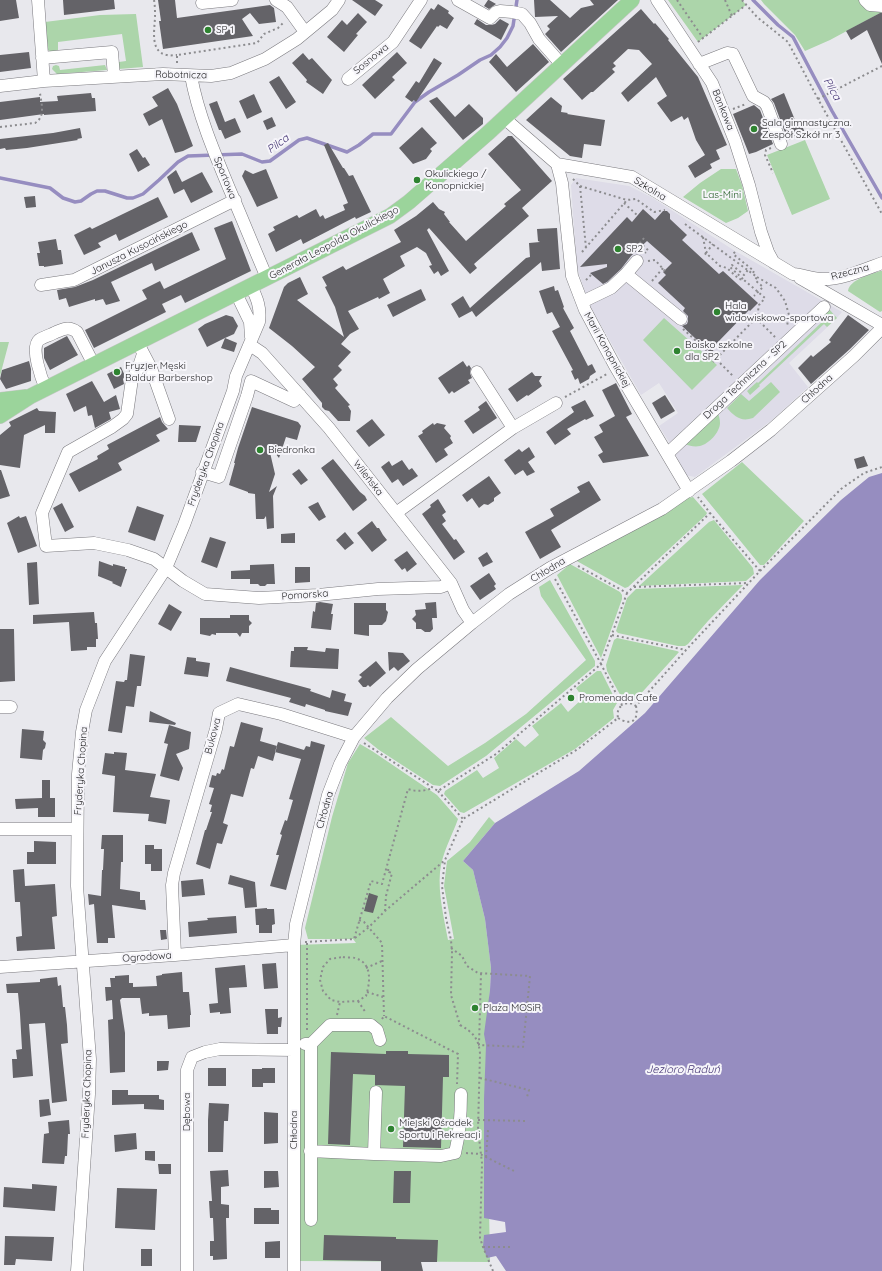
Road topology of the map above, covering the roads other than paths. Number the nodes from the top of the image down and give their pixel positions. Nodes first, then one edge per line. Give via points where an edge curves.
1 (38, 0) edge
2 (232, 0) edge
3 (276, 0) edge
4 (339, 0) edge
5 (421, 0) edge
6 (458, 0) edge
7 (632, 0) edge
8 (657, 0) edge
9 (865, 0) edge
10 (202, 2) dead end
11 (882, 6) edge
12 (304, 32) junction
13 (42, 58) junction
14 (699, 64) junction
15 (562, 65) junction
16 (191, 76) junction
17 (114, 77) junction
18 (348, 78) dead end
19 (41, 81) junction
20 (0, 86) edge
21 (504, 118) junction
22 (781, 144) road end
23 (557, 164) junction
24 (235, 200) junction
25 (761, 232) junction
26 (740, 247) junction
27 (637, 261) road end
28 (774, 263) junction
29 (882, 263) edge
30 (626, 274) junction
31 (792, 274) junction
32 (267, 278) junction
33 (41, 285) dead end
34 (251, 286) junction
35 (236, 293) junction
36 (586, 300) junction
37 (824, 307) dead end
38 (680, 317) road end
39 (882, 326) edge
40 (250, 343) junction
41 (140, 348) junction
42 (94, 365) junction
43 (477, 372) dead end
44 (46, 389) junction
45 (233, 390) junction
46 (300, 395) junction
47 (31, 396) junction
48 (247, 396) junction
49 (0, 400) edge
50 (556, 403) road end
51 (0, 416) edge
52 (168, 419) dead end
53 (514, 428) junction
54 (667, 454) junction
55 (202, 472) junction
56 (692, 492) junction
57 (396, 513) junction
58 (166, 568) junction
59 (451, 583) junction
60 (472, 623) junction
61 (358, 739) junction
62 (0, 829) edge
63 (77, 829) junction
64 (294, 945) junction
65 (176, 955) junction
66 (83, 962) junction
67 (0, 967) edge
68 (380, 1040) dead end
69 (309, 1044) junction
70 (294, 1047) junction
71 (376, 1092) dead end
72 (461, 1094) road end
73 (310, 1151) junction
74 (374, 1154) junction
75 (311, 1220) dead end
76 (77, 1271) edge
77 (187, 1271) edge
78 (294, 1271) edge

1 - 13 street
2 - 10 street
3 - 12 street via 286,7
4 - 12 street, Robotnicza via 332,10
5 - 18 street, Sosnowa via 393,42
6 - 15 street via 490,18 496,12 522,14 530,22 539,40
7 - 15 main road, Generała Leopolda Okulickiego
8 - 14 street, Bankowa
9 - 11 street via 870,5
12 - 16 street, Robotnicza via 265,59 231,73
13 - 17 street via 112,52
13 - 19 street
14 - 22 street via 727,53 733,54 753,96 767,106
14 - 25 street, Bankowa via 712,84 735,141
15 - 21 main road, Generała Leopolda Okulickiego
16 - 17 street, Robotnicza via 163,74
16 - 24 street, Sportowa via 194,93 213,148
17 - 19 street, Robotnicza
19 - 20 street, Robotnicza
21 - 23 street
21 - 32 main road, Generała Leopolda Okulickiego via 410,202 390,216
23 - 26 street, Szkolna via 632,177
23 - 36 street, Marii Konopnickiej via 562,183 572,276
24 - 32 street, Sportowa
24 - 33 street, Janusza Kusocińskiego via 74,280
25 - 26 street via 762,239 757,246
25 - 28 street, Bankowa
26 - 28 street, Szkolna
27 - 30 street
28 - 31 street, Rzeczna
29 - 31 street, Rzeczna via 830,279
30 - 36 street via 611,288
30 - 38 street
31 - 39 street
32 - 34 main road, Generała Leopolda Okulickiego
34 - 35 main road, Generała Leopolda Okulickiego
34 - 40 street, Fryderyka Chopina via 258,300 260,314
35 - 40 street via 250,322
35 - 41 main road, Generała Leopolda Okulickiego
36 - 54 street, Marii Konopnickiej via 585,310
37 - 54 street, Droga Techniczna - SP2
39 - 56 street, Chłodna via 854,356 771,430
40 - 45 street, Fryderyka Chopina
40 - 46 street, Wileńska
41 - 42 main road, Generała Leopolda Okulickiego
41 - 52 street via 151,368
41 - 58 street, Pomorska via 138,369 132,378 127,414 112,427 68,452 42,513 46,546 94,543 106,545 154,559
42 - 44 main road, Generała Leopolda Okulickiego
42 - 44 street via 72,328 65,328 39,340 36,352
43 - 53 street
44 - 47 main road, Generała Leopolda Okulickiego
45 - 48 street
45 - 55 street, Fryderyka Chopina
46 - 48 street via 294,401 251,381
46 - 57 street, Wileńska
47 - 49 main road, Generała Leopolda Okulickiego
47 - 51 main road, Generała Leopolda Okulickiego
48 - 55 street via 219,477
50 - 53 street
53 - 57 street
54 - 56 street, Marii Konopnickiej
55 - 58 street, Fryderyka Chopina
56 - 60 street, Chłodna via 550,568 509,594
57 - 59 street, Wileńska
58 - 59 street, Pomorska via 205,594 259,598 441,587
58 - 63 street, Fryderyka Chopina via 105,661 86,710 78,774
59 - 60 street, Wileńska
60 - 61 street, Chłodna via 387,698
61 - 64 street, Chłodna via 340,764 328,795 296,924
61 - 65 street, Bukowa via 281,714 238,704 219,713 174,873 172,885
62 - 63 street
63 - 66 street, Fryderyka Chopina via 77,886
64 - 65 street, Ogrodowa
64 - 70 street, Chłodna
65 - 66 street, Ogrodowa
66 - 67 street, Ogrodowa
66 - 76 street, Fryderyka Chopina via 90,1066
68 - 69 street via 377,1030 371,1025 330,1025
69 - 70 street
69 - 73 street
70 - 77 street, Dębowa via 220,1050 192,1057 187,1070
70 - 78 street, Chłodna
71 - 74 street
72 - 74 street via 461,1122 455,1153 441,1156
73 - 74 street
73 - 75 street

